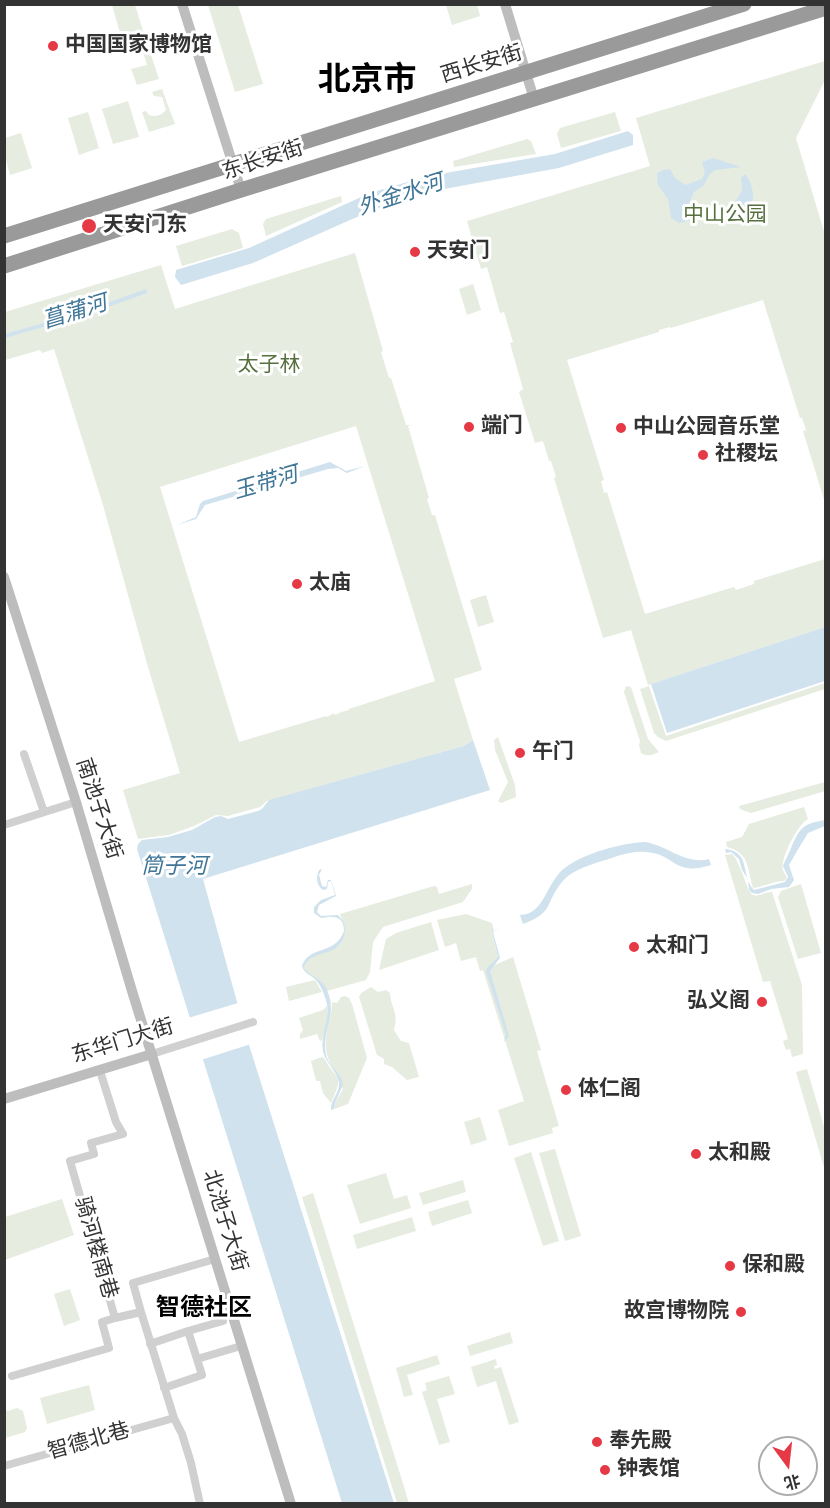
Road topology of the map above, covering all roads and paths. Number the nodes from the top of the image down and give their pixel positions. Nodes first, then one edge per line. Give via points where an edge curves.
1 (182, 4) edge
2 (505, 4) edge
3 (744, 4) edge
4 (825, 8) edge
5 (526, 73) junction
6 (534, 99) junction
7 (233, 164) junction
8 (241, 190) junction
9 (4, 236) edge
10 (4, 266) edge
11 (4, 578) edge
12 (24, 754) dead end
13 (76, 802) junction
14 (44, 812) junction
15 (4, 825) edge
16 (249, 1024) dead end
17 (152, 1054) junction
18 (100, 1071) junction
19 (4, 1099) edge
20 (215, 1259) junction
21 (141, 1312) junction
22 (115, 1318) junction
23 (223, 1321) dead end
24 (188, 1331) junction
25 (150, 1344) junction
26 (241, 1346) junction
27 (197, 1359) junction
28 (12, 1376) dead end
29 (164, 1388) junction
30 (174, 1418) junction
31 (4, 1466) edge
32 (200, 1503) edge
33 (291, 1503) edge

1 - 7 street
2 - 5 street
3 - 5 highway, 西长安街
4 - 6 highway
5 - 6 street
5 - 7 highway, 西长安街
6 - 8 highway, 东长安街
7 - 8 street
7 - 9 highway, 东长安街
8 - 10 highway, 东长安街
11 - 13 street, 南池子大街
12 - 14 street
13 - 14 street
13 - 17 street, 南池子大街
14 - 15 street
16 - 17 street, 东华门大街
17 - 18 street, 东华门大街
17 - 20 street, 北池子大街
18 - 19 street, 东华门大街
18 - 22 street, 骑河楼南巷 via 123,1134 91,1143 94,1154 70,1161
20 - 21 street via 133,1283
20 - 26 street, 北池子大街
21 - 22 street, 骑河楼南巷
21 - 25 street, 骑河楼南巷
22 - 28 street via 102,1322 109,1348
23 - 24 street
24 - 25 street
24 - 27 street
25 - 29 street, 骑河楼南巷
26 - 27 street
26 - 33 street, 北池子大街
27 - 29 street via 202,1374
29 - 30 street, 骑河楼南巷
30 - 31 street, 智德北巷
30 - 32 street, 骑河楼南巷

